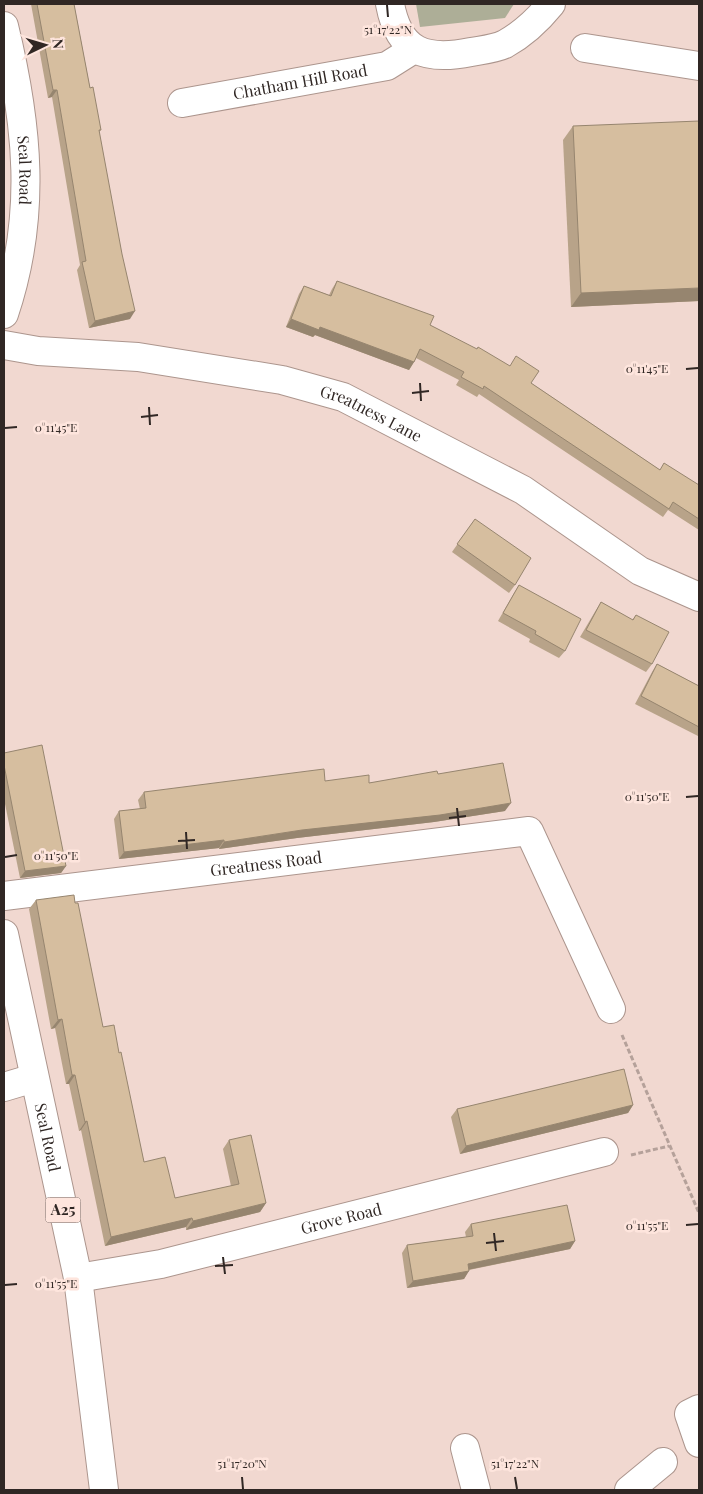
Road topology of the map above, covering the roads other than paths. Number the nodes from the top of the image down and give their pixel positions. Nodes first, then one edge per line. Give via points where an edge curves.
1 (390, 4) edge
2 (551, 4) edge
3 (4, 26) edge
4 (585, 48) dead end
5 (414, 49) junction
6 (699, 66) edge
7 (182, 103) dead end
8 (4, 314) edge
9 (4, 345) edge
10 (699, 597) edge
11 (4, 896) edge
12 (4, 934) edge
13 (611, 1009) road end
14 (34, 1078) junction
15 (4, 1087) edge
16 (604, 1152) dead end
17 (78, 1278) junction
18 (699, 1408) edge
19 (699, 1443) edge
20 (465, 1448) dead end
21 (663, 1462) dead end
22 (104, 1490) edge
23 (476, 1490) edge
24 (628, 1490) edge

1 - 5 main road via 395,24 404,40
2 - 5 main road via 524,32 501,45 444,55
3 - 8 main road, Seal Road via 20,106 26,206 17,270
4 - 6 main road
5 - 7 main road, Chatham Hill Road via 387,66
9 - 10 main road, Greatness Lane via 38,351 138,357 282,380 343,397 523,490 640,571
11 - 13 main road, Greatness Road via 529,831
12 - 14 main road, Seal Road / A25
14 - 15 main road
14 - 17 main road, Seal Road / A25
16 - 17 main road, Grove Road via 161,1264
17 - 22 main road, Seal Road / A25
18 - 19 main road via 689,1414
20 - 23 main road
21 - 24 main road

